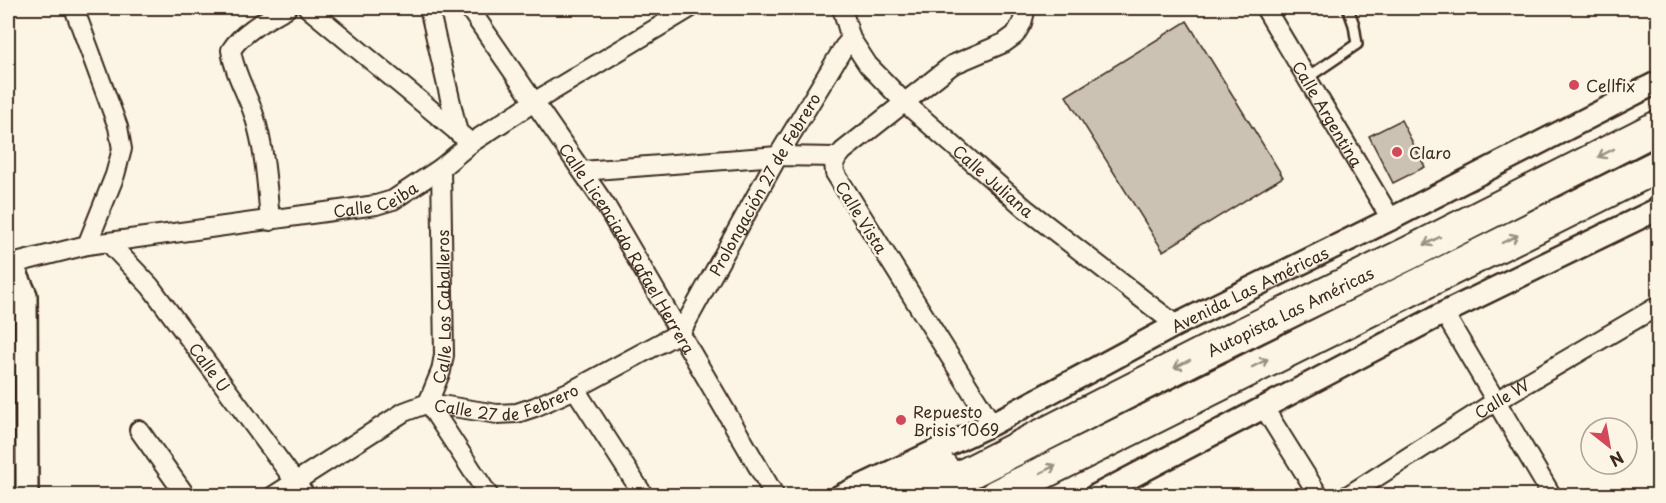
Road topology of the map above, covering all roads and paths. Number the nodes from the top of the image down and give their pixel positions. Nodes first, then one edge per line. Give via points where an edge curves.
1 (74, 8) edge
2 (287, 8) edge
3 (308, 8) edge
4 (429, 8) edge
5 (469, 8) edge
6 (690, 8) edge
7 (842, 8) edge
8 (1265, 8) edge
9 (1348, 8) edge
10 (1025, 9) edge
11 (851, 39) junction
12 (1307, 78) junction
13 (1659, 82) edge
14 (534, 102) junction
15 (905, 103) junction
16 (1659, 127) edge
17 (465, 138) junction
18 (778, 156) junction
19 (837, 157) junction
20 (1659, 166) edge
21 (441, 168) junction
22 (582, 171) junction
23 (1659, 209) edge
24 (1391, 219) junction
25 (270, 220) junction
26 (110, 243) junction
27 (87, 245) junction
28 (10, 262) edge
29 (1659, 306) edge
30 (1444, 313) junction
31 (1176, 326) junction
32 (681, 332) junction
33 (575, 389) junction
34 (1496, 401) junction
35 (428, 403) junction
36 (1264, 408) junction
37 (1081, 415) junction
38 (993, 424) junction
39 (139, 430) dead end
40 (301, 489) edge
41 (27, 495) edge
42 (186, 495) edge
43 (273, 495) edge
44 (489, 495) edge
45 (644, 495) edge
46 (776, 495) edge
47 (840, 495) edge
48 (879, 495) edge
49 (923, 495) edge
50 (996, 495) edge
51 (1095, 495) edge
52 (1318, 495) edge
53 (1347, 495) edge
54 (1552, 495) edge

1 - 27 street via 118,127 122,149
2 - 25 street via 245,35 231,50 261,141
3 - 17 street
4 - 17 street
5 - 14 street, Calle Licenciado Rafael Herrera
6 - 14 street, Calle Ceiba
7 - 11 street, Calle Juliana
8 - 12 street, Calle Argentina
9 - 12 lane via 1357,44
10 - 15 street, Calle Vista via 1015,35 952,65
11 - 15 street, Calle Juliana via 868,65
11 - 18 street, Prolongación 27 de Febrero
12 - 24 street, Calle Argentina
13 - 24 street, Avenida Las Américas
14 - 17 street, Calle Ceiba
14 - 22 street, Calle Licenciado Rafael Herrera
15 - 19 street, Calle Vista
15 - 31 street, Calle Juliana via 1026,209
16 -> 37 highway, Autopista Las Américas
17 - 21 street, Calle Ceiba
18 - 19 street
18 - 22 street
18 - 32 street, Prolongación 27 de Febrero
19 - 38 street, Calle Vista via 835,173
50 -> 20 highway, Autopista Las Américas
21 - 25 street, Calle Ceiba via 393,200
21 - 35 street, Calle Los Caballeros via 444,355
22 - 32 street, Calle Licenciado Rafael Herrera
23 - 30 street
24 - 31 street, Avenida Las Américas
25 - 26 street, Calle Ceiba
26 - 27 street, Calle Ceiba
26 - 40 street, Calle U via 150,286
27 - 28 street, Calle Ceiba
28 - 41 street via 26,295
29 - 34 street, Calle W
30 - 34 street
30 - 36 street
31 - 38 street, Avenida Las Américas
32 - 33 street, Calle 27 de Febrero
32 - 46 street, Calle Licenciado Rafael Herrera
33 - 35 street, Calle 27 de Febrero via 517,413 497,414
33 - 45 street
34 - 53 street, Calle W
34 - 54 street
35 - 40 street, Calle 27 de Febrero via 404,412
35 - 44 street, Calle Los Caballeros
36 - 51 street
36 - 52 street
37 - 48 highway
37 - 49 highway, Autopista Las Américas
38 - 47 street, Avenida Las Américas
39 - 42 street
40 - 43 street, Calle 27 de Febrero

